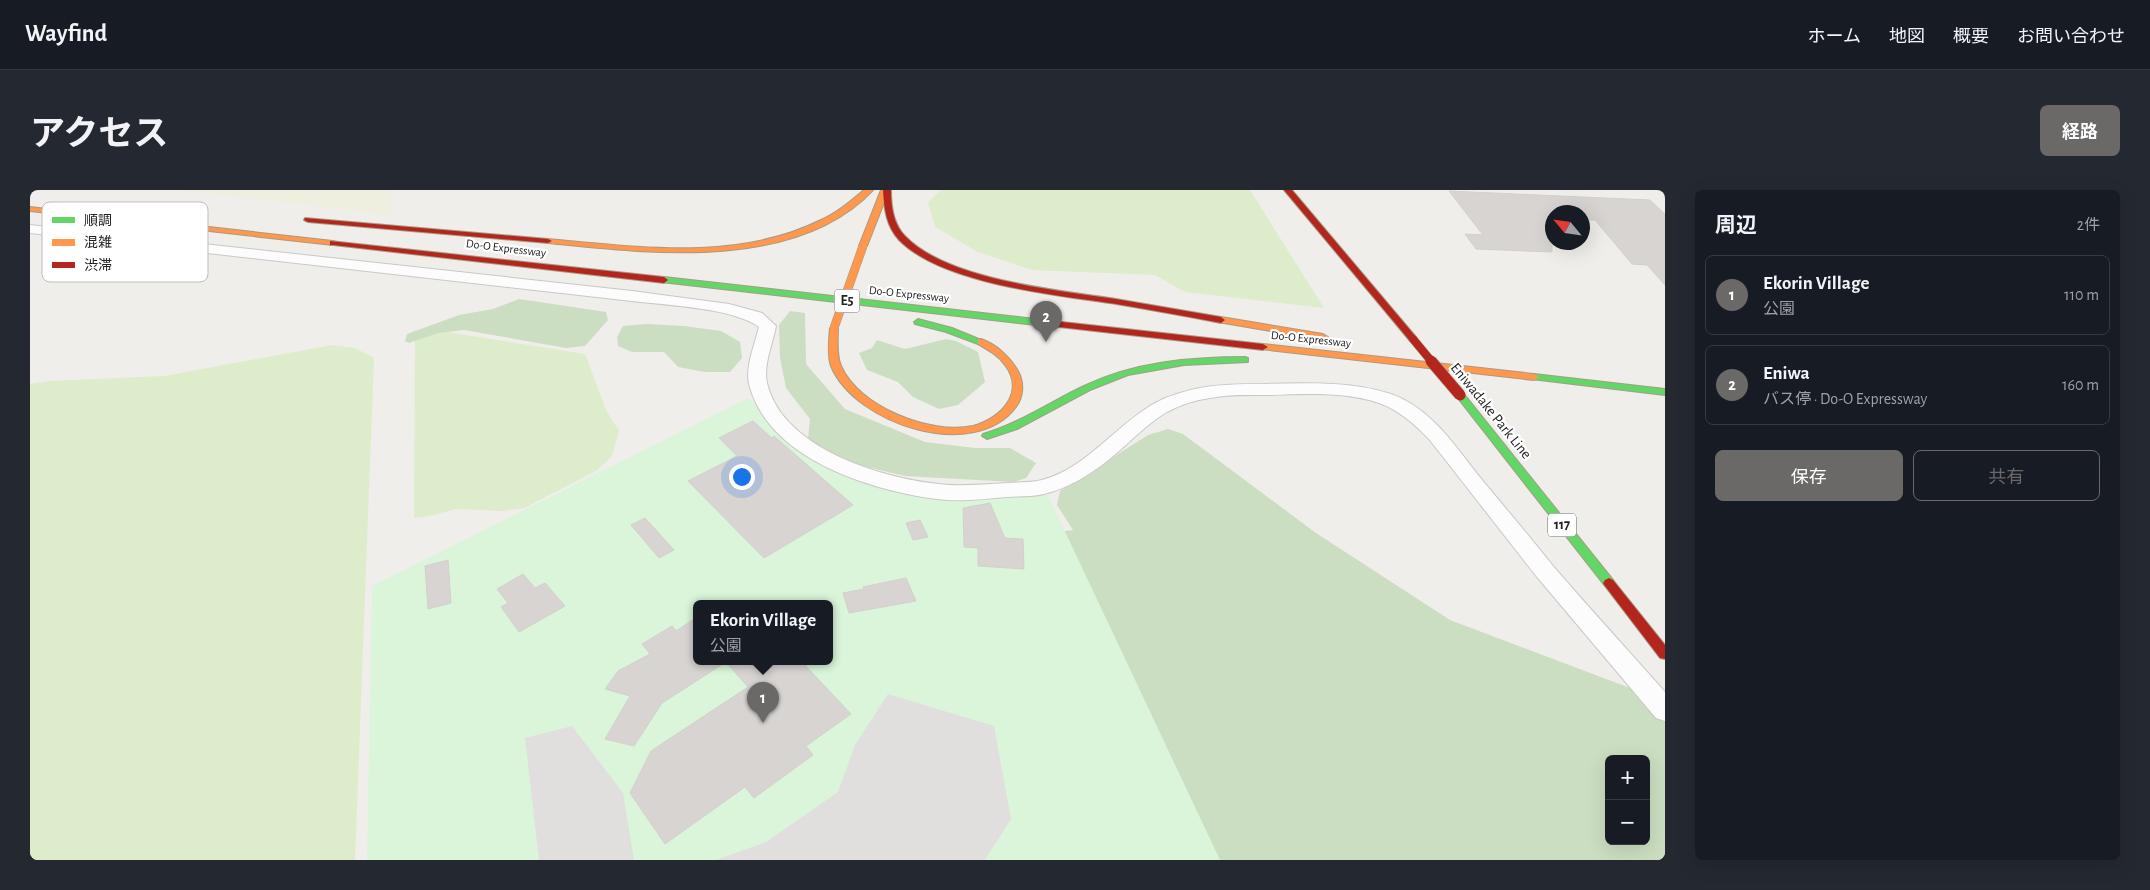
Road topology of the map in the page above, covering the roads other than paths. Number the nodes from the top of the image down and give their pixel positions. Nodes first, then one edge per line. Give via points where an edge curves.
1 (869, 190) edge
2 (875, 190) edge
3 (886, 190) edge
4 (1288, 190) edge
5 (208, 228) edge
6 (335, 242) junction
7 (858, 246) junction
8 (208, 249) edge
9 (504, 249) dead end
10 (838, 286) dead end
11 (857, 288) dead end
12 (877, 316) dead end
13 (1148, 319) dead end
14 (905, 320) dead end
15 (829, 327) junction
16 (1411, 343) junction
17 (1438, 351) dead end
18 (822, 356) dead end
19 (1260, 361) dead end
20 (1305, 364) dead end
21 (1665, 392) edge
22 (845, 398) dead end
23 (1665, 400) edge
24 (1665, 654) edge
25 (1665, 710) edge

1 - 9 main road, Do-O Expressway via 837,216 802,231 756,245 700,250 657,251 294,222
2 - 7 main road
3 - 7 main road
3 - 13 main road, Do-O Expressway via 888,216 895,231 920,253 955,268 1052,291 1331,339
4 - 16 main road, Eniwadake Park Line / 117
5 - 6 main road, Do-O Expressway / E5
6 - 12 main road
6 - 21 main road, Do-O Expressway / E5
7 - 15 main road, bridge
8 - 25 street via 632,296 756,317 768,326 759,386 769,409 787,432 811,451 886,483 965,494 1044,487 1075,475 1106,454 1150,414 1173,401 1205,393 1336,389 1391,400 1427,425 1548,574
10 - 11 main road, Do-O Expressway / E5
14 - 15 main road via 973,338 1005,358 1013,367 1018,394 1005,414 992,423 955,430 893,417 856,394 846,382 837,367
15 - 18 main road
16 - 17 main road
16 - 24 main road, Eniwadake Park Line / 117, bridge via 1460,395
19 - 22 main road via 1216,360 1122,373 1086,388 1022,424 994,435 968,439 936,438 906,431 873,418
20 - 23 main road

